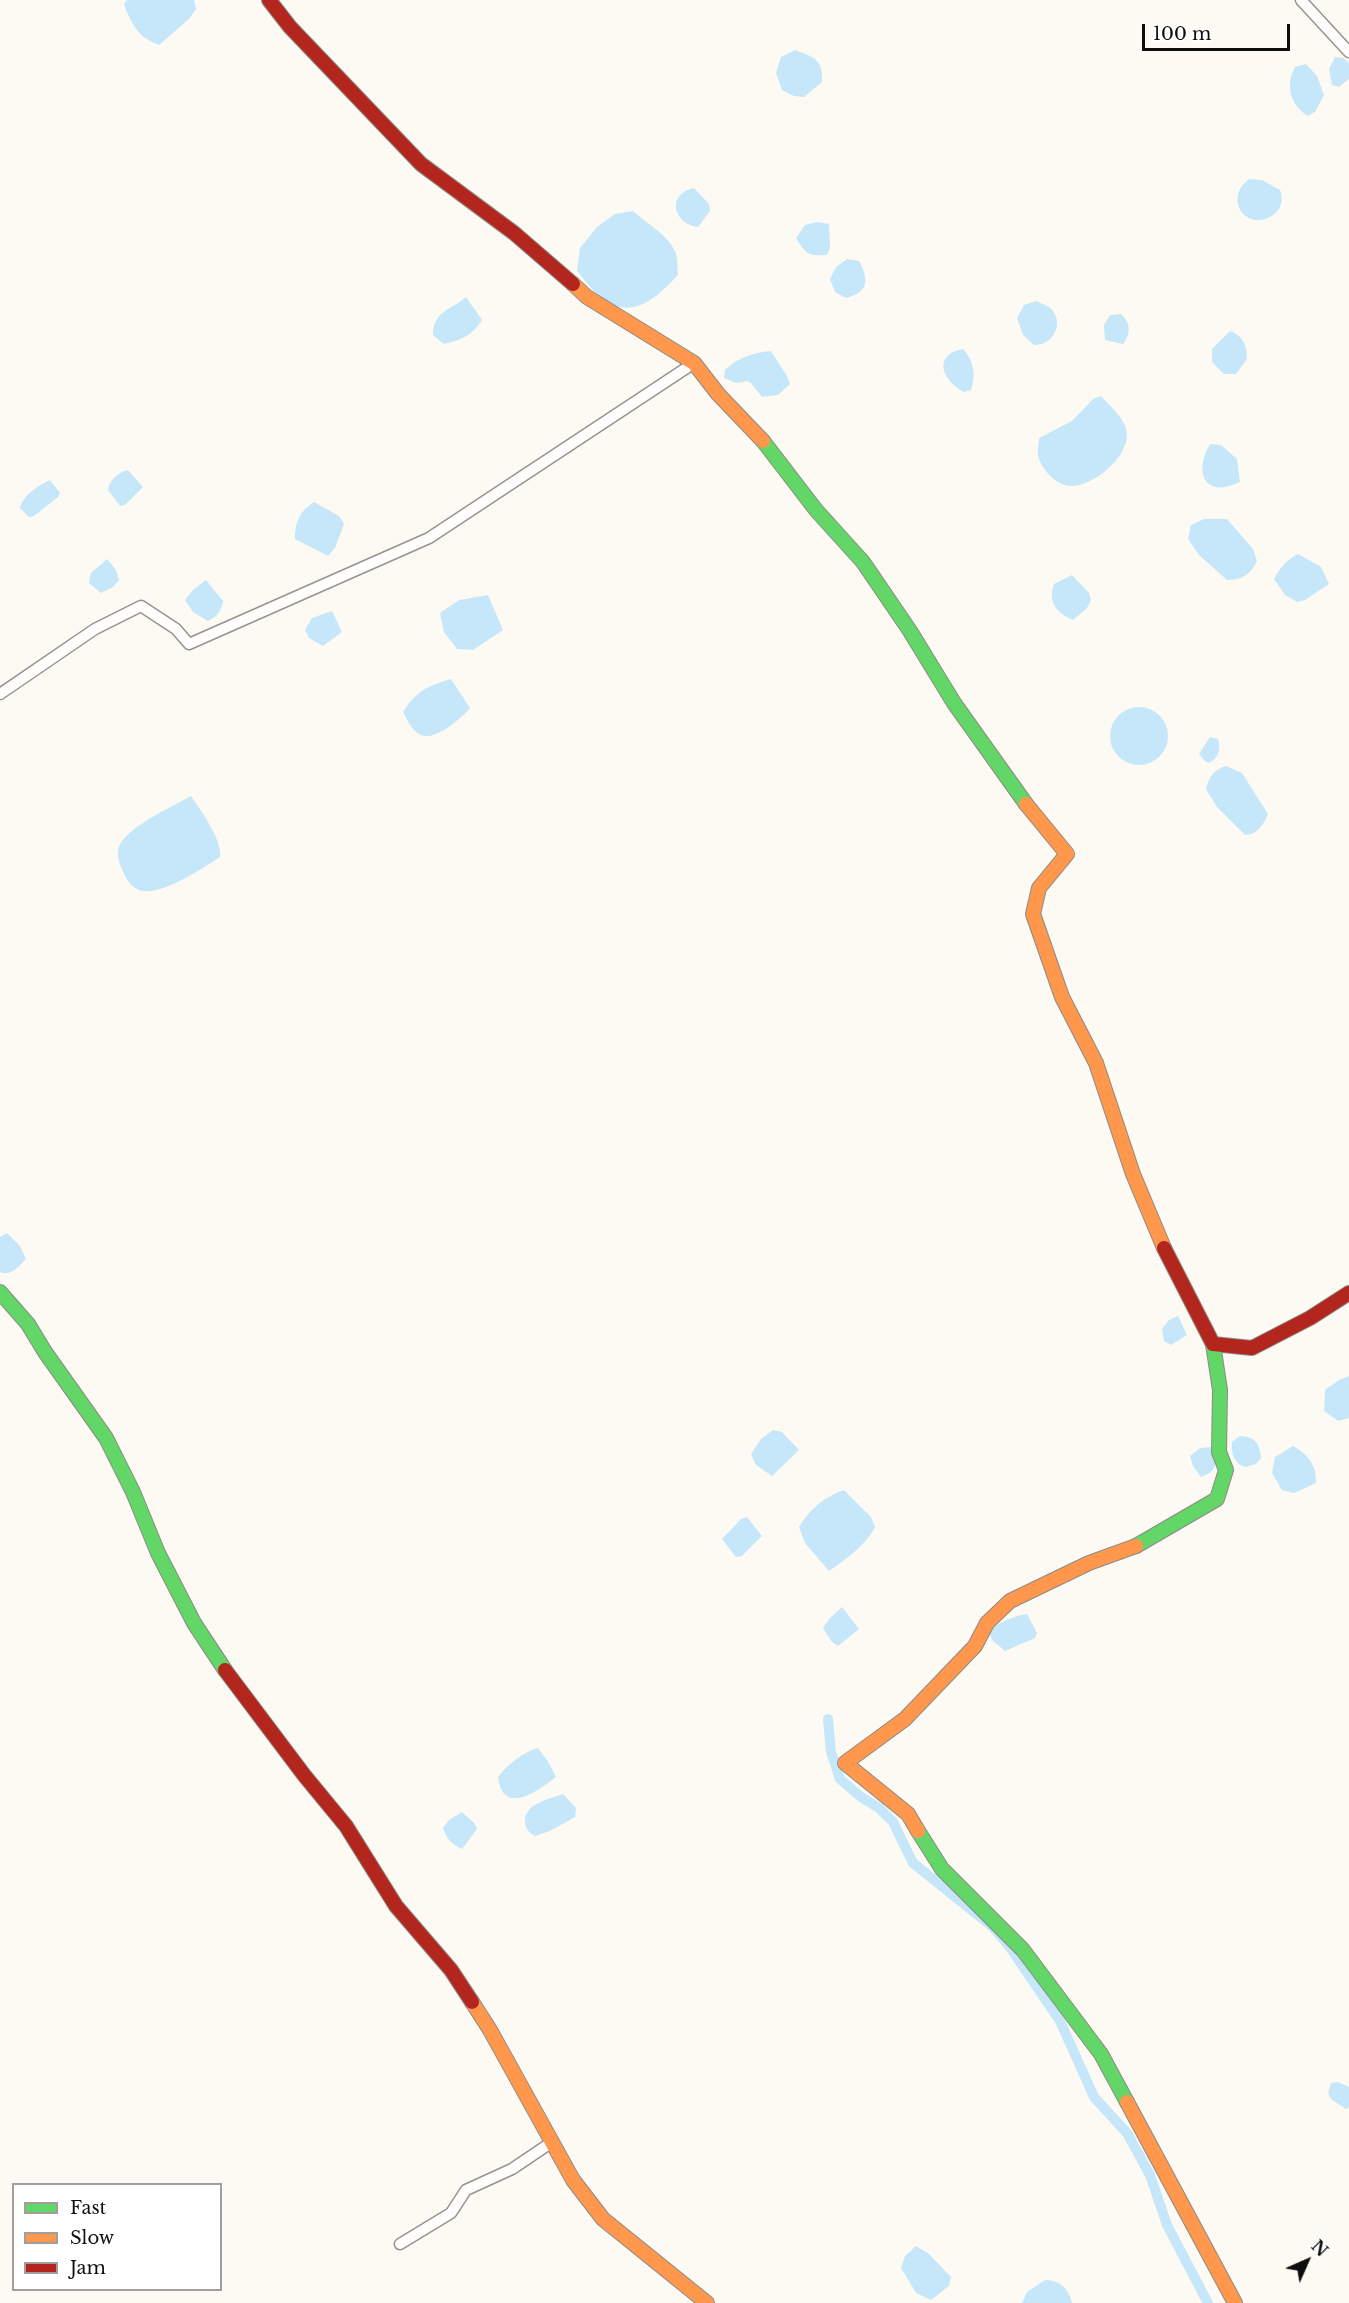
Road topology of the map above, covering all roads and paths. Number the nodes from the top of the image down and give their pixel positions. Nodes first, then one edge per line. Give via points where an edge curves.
1 (269, 0) edge
2 (1301, 0) edge
3 (1349, 52) edge
4 (694, 363) junction
5 (0, 694) edge
6 (0, 1292) edge
7 (1349, 1293) edge
8 (1213, 1344) junction
9 (552, 2142) junction
10 (400, 2244) dead end
11 (707, 2303) edge
12 (1235, 2303) edge

1 - 4 street via 421,164 514,233 587,297
2 - 3 street
4 - 5 street via 429,538 189,644 176,629 141,606 95,628
4 - 8 street via 863,562 954,703 1067,854 1040,888 1033,914 1062,997 1096,1063 1160,1240
6 - 9 street via 28,1324 106,1438 158,1553 214,1655 346,1826 396,1906 451,1970 490,2030
7 - 8 street via 1252,1348
8 - 12 street via 1220,1390 1219,1452 1226,1470 1217,1499 1141,1544 1089,1563 1010,1601 987,1623 975,1646 913,1711 845,1763 908,1815 942,1869 1023,1950 1101,2054
9 - 10 street via 512,2169 466,2190 451,2213
9 - 11 street via 573,2180 603,2219

